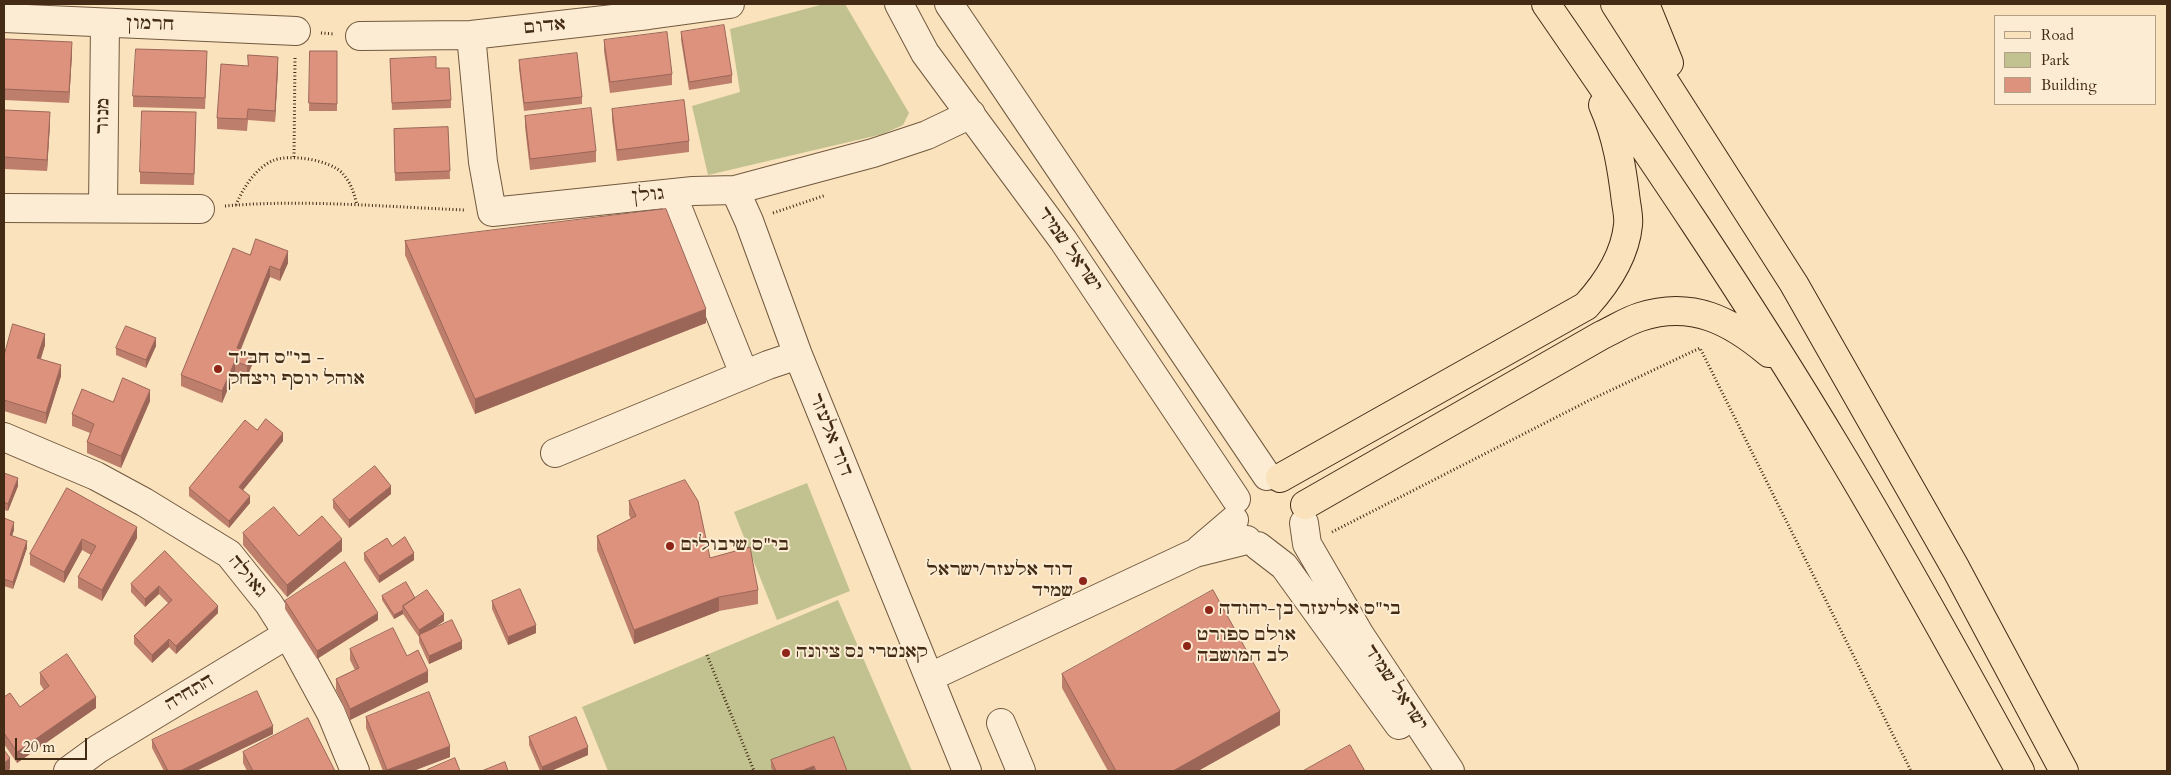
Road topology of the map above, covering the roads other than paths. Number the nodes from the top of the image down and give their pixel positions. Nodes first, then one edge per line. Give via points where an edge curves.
1 (730, 4) edge
2 (899, 4) edge
3 (949, 4) edge
4 (1546, 4) edge
5 (1615, 4) edge
6 (1645, 4) edge
7 (4, 18) edge
8 (105, 23) junction
9 (296, 31) road end
10 (471, 35) junction
11 (360, 36) road end
12 (1571, 41) junction
13 (971, 114) junction
14 (1702, 138) junction
15 (735, 190) junction
16 (672, 194) junction
17 (4, 208) edge
18 (103, 208) junction
19 (200, 209) road end
20 (798, 355) junction
21 (1790, 371) junction
22 (744, 374) junction
23 (4, 437) edge
24 (555, 453) dead end
25 (1273, 477) junction
26 (1305, 524) junction
27 (1244, 526) junction
28 (288, 634) junction
29 (930, 677) junction
30 (1001, 723) dead end
31 (68, 771) edge
32 (355, 771) edge
33 (967, 771) edge
34 (1021, 771) edge
35 (1437, 771) edge
36 (1450, 771) edge
37 (2020, 771) edge
38 (2064, 771) edge

1 - 10 street, אדום
2 - 13 street, ישראל שמיד via 926,53
3 - 25 street, ישראל שמיד
4 - 12 main road
5 - 14 main road
6 - 14 main road
7 - 8 street, חרמון
8 - 9 street, חרמון
8 - 18 street, מנור
10 - 11 street, אדום
10 - 16 street, גולן via 483,162 492,212
12 - 21 main road
12 - 25 main road via 1611,122 1624,184 1628,225 1618,258 1604,286 1586,306
13 - 15 street, גולן via 927,135 874,153
13 - 27 street, ישראל שמיד via 1063,240
14 - 38 main road via 1794,284 1875,425
15 - 16 street, גולן
15 - 20 street, דוד אלעזר
16 - 22 street
17 - 18 street
18 - 19 street
20 - 22 street
20 - 29 street, דוד אלעזר
21 - 26 main road via 1739,329 1714,318 1686,311 1640,317 1602,335
21 - 37 main road via 1918,588
22 - 24 street
23 - 28 street, גאולה via 96,476 229,554 269,604
25 - 26 street via 1296,488
25 - 27 street via 1257,478 1241,490
26 - 27 street via 1290,542 1269,548
26 - 36 street, ישראל שמיד via 1360,635
27 - 29 street via 1195,553
27 - 35 street, ישראל שמיד via 1284,566 1387,710
28 - 31 street, התחיה via 98,749
28 - 32 street, גאולה via 331,713
29 - 33 street, דוד אלעזר
30 - 34 street

